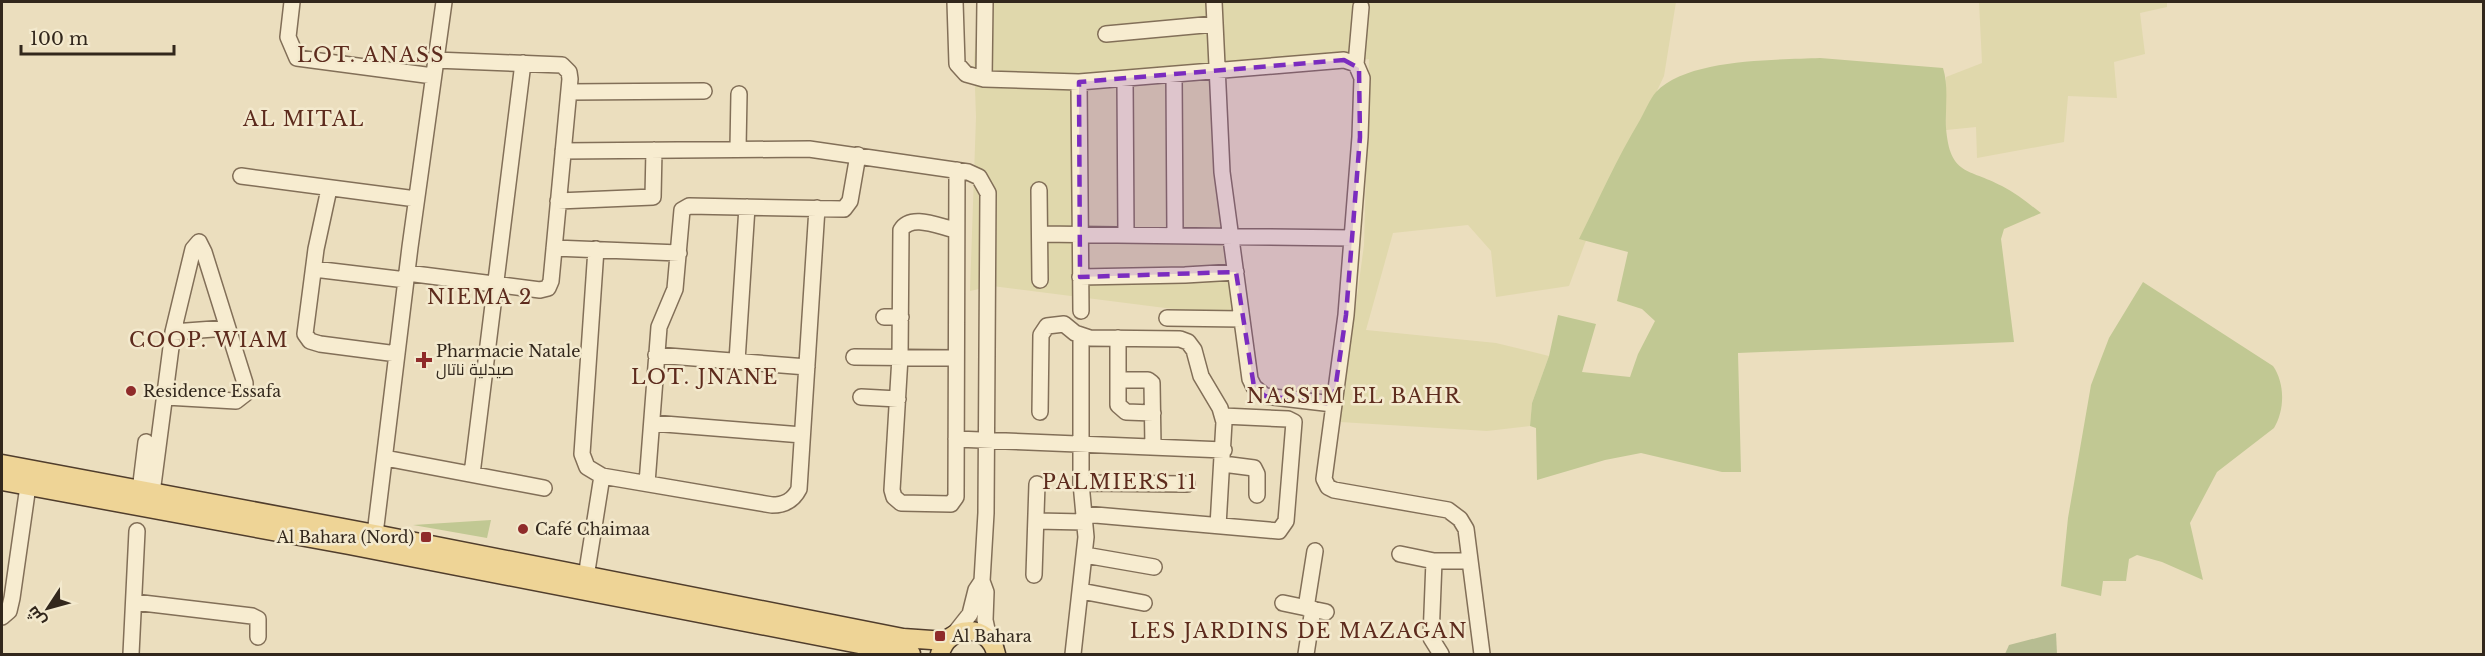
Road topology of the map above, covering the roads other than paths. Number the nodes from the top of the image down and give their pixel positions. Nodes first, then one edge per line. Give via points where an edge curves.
1 (292, 2) edge
2 (444, 2) edge
3 (955, 2) edge
4 (985, 2) edge
5 (1214, 2) edge
6 (1362, 7) dead end
7 (1215, 24) junction
8 (1106, 34) dead end
9 (435, 60) junction
10 (523, 63) junction
11 (1356, 64) junction
12 (1217, 72) junction
13 (1174, 75) junction
14 (433, 76) junction
15 (984, 78) junction
16 (1125, 80) junction
17 (1079, 82) junction
18 (704, 91) dead end
19 (569, 92) junction
20 (739, 94) dead end
21 (738, 148) junction
22 (654, 150) junction
23 (563, 151) junction
24 (858, 155) junction
25 (957, 170) junction
26 (242, 176) dead end
27 (329, 189) junction
28 (1039, 190) dead end
29 (416, 199) junction
30 (558, 201) junction
31 (747, 207) junction
32 (817, 208) junction
33 (956, 230) junction
34 (1040, 234) junction
35 (1080, 235) junction
36 (1126, 235) junction
37 (1175, 235) junction
38 (1231, 236) junction
39 (1352, 238) junction
40 (554, 248) junction
41 (596, 249) junction
42 (679, 253) junction
43 (314, 269) junction
44 (1236, 272) junction
45 (406, 277) junction
46 (1080, 277) junction
47 (1040, 280) dead end
48 (496, 285) junction
49 (1081, 311) dead end
50 (884, 317) dead end
51 (901, 317) junction
52 (1167, 318) dead end
53 (1242, 319) junction
54 (227, 328) junction
55 (173, 332) junction
56 (1082, 336) junction
57 (1118, 338) junction
58 (397, 354) junction
59 (656, 355) junction
60 (854, 357) dead end
61 (900, 357) junction
62 (956, 358) junction
63 (737, 362) junction
64 (807, 367) junction
65 (1118, 380) junction
66 (166, 397) junction
67 (861, 397) dead end
68 (898, 399) junction
69 (1333, 404) junction
70 (1040, 412) dead end
71 (1153, 413) junction
72 (1223, 416) junction
73 (652, 423) junction
74 (802, 435) junction
75 (956, 439) junction
76 (986, 440) junction
77 (146, 442) dead end
78 (1081, 444) junction
79 (1153, 447) junction
80 (1223, 457) junction
81 (385, 458) junction
82 (2, 464) edge
83 (472, 474) junction
84 (602, 476) junction
85 (2, 481) edge
86 (647, 483) junction
87 (1081, 483) junction
88 (1037, 484) dead end
89 (1187, 484) dead end
90 (28, 486) junction
91 (544, 488) dead end
92 (146, 492) junction
93 (1257, 495) dead end
94 (1085, 518) junction
95 (1036, 520) junction
96 (1218, 526) junction
97 (138, 531) dead end
98 (375, 534) junction
99 (1315, 551) dead end
100 (1400, 554) dead end
101 (1085, 555) junction
102 (1434, 561) junction
103 (1470, 561) junction
104 (1154, 567) dead end
105 (1034, 575) dead end
106 (586, 577) junction
107 (982, 581) junction
108 (1081, 591) junction
109 (7, 597) edge
110 (134, 602) junction
111 (1144, 603) dead end
112 (1283, 603) dead end
113 (1315, 610) junction
114 (2, 618) edge
115 (258, 637) dead end
116 (947, 643) edge
117 (997, 649) edge
118 (131, 654) edge
119 (911, 654) edge
120 (1073, 654) edge
121 (1306, 654) edge
122 (1441, 654) edge
123 (1482, 654) edge

1 - 14 street via 288,37 297,58
2 - 9 street
3 - 15 street via 957,64 966,74
4 - 15 street
5 - 7 street
6 - 11 street
7 - 8 street
7 - 12 street
9 - 10 street
9 - 14 street
10 - 19 street via 562,65 570,75
10 - 48 street
11 - 12 street via 1344,60
11 - 39 street via 1361,73 1361,101
12 - 13 street
12 - 38 street via 1221,163
13 - 16 street
13 - 37 street
14 - 29 street
15 - 17 street
16 - 17 street
16 - 36 street
17 - 35 street
18 - 19 street
19 - 23 street
20 - 21 street
21 - 22 street
21 - 24 street via 800,148
22 - 23 street
22 - 30 street via 653,197
23 - 30 street
24 - 25 street
24 - 32 street via 849,204 840,210
25 - 33 street
25 - 76 street via 979,177 988,193
26 - 27 street
27 - 29 street
27 - 43 street
28 - 34 street
29 - 45 street
30 - 40 street
31 - 32 street
31 - 42 street via 684,208
31 - 63 street
32 - 64 street
33 - 51 street via 912,221 902,226
33 - 62 street
34 - 35 street
34 - 47 street
35 - 36 street
35 - 46 street
36 - 37 street
37 - 38 street
38 - 39 street
38 - 44 street
39 - 69 street
40 - 41 street
40 - 48 street via 546,289
41 - 42 street
41 - 84 street via 582,454 587,467
42 - 59 street via 675,289 660,321
43 - 45 street
43 - 58 street via 304,329 310,341
44 - 46 street
44 - 53 street
45 - 48 street
45 - 58 street
46 - 49 street
48 - 83 street
50 - 51 street
51 - 61 street
52 - 53 street
53 - 69 street via 1250,379 1257,391 1265,396
54 - 55 street
54 - 55 street via 198,242
54 - 66 street via 245,383 243,397 224,401
55 - 66 street
56 - 57 street
56 - 70 street via 1064,324 1044,329
56 - 78 street
57 - 65 street
57 - 72 street via 1188,342
58 - 81 street
59 - 63 street
59 - 73 street
60 - 61 street
61 - 62 street
61 - 68 street
62 - 75 street
63 - 64 street
64 - 74 street
65 - 71 street via 1120,409
65 - 71 street via 1150,381 1154,388
66 - 92 street
67 - 68 street
68 - 75 street via 892,490 899,502 954,502
69 - 103 street via 1323,474 1328,487 1452,512 1466,529
71 - 79 street
72 - 80 street
72 - 96 street via 1288,419 1295,428 1286,521 1282,528 1276,532
73 - 74 street
73 - 86 street
74 - 86 street via 799,489 783,504
75 - 76 street
76 - 78 street
76 - 107 street
77 - 92 street
78 - 79 street
78 - 87 street
79 - 80 street
80 - 93 street via 1254,468
80 - 96 street
81 - 83 street
81 - 98 street
82 - 92 main road
83 - 91 street
84 - 86 street
84 - 106 street
85 - 90 main road
87 - 89 street
87 - 94 street
88 - 95 street
90 - 109 street
90 - 119 main road
92 - 98 main road
94 - 95 street
94 - 96 street
94 - 101 street
95 - 105 street
97 - 110 street
98 - 106 main road
99 - 113 street
100 - 102 street
101 - 104 street
101 - 108 street
102 - 103 street
102 - 122 street via 1431,638
103 - 123 street
106 - 116 main road
107 - 116 street via 970,614
107 - 117 street via 986,592 985,620
108 - 111 street
108 - 120 street
109 - 114 street via 9,611
110 - 115 street via 255,616 259,622
110 - 118 street
112 - 113 street
113 - 121 street
116 - 117 main road via 973,631

